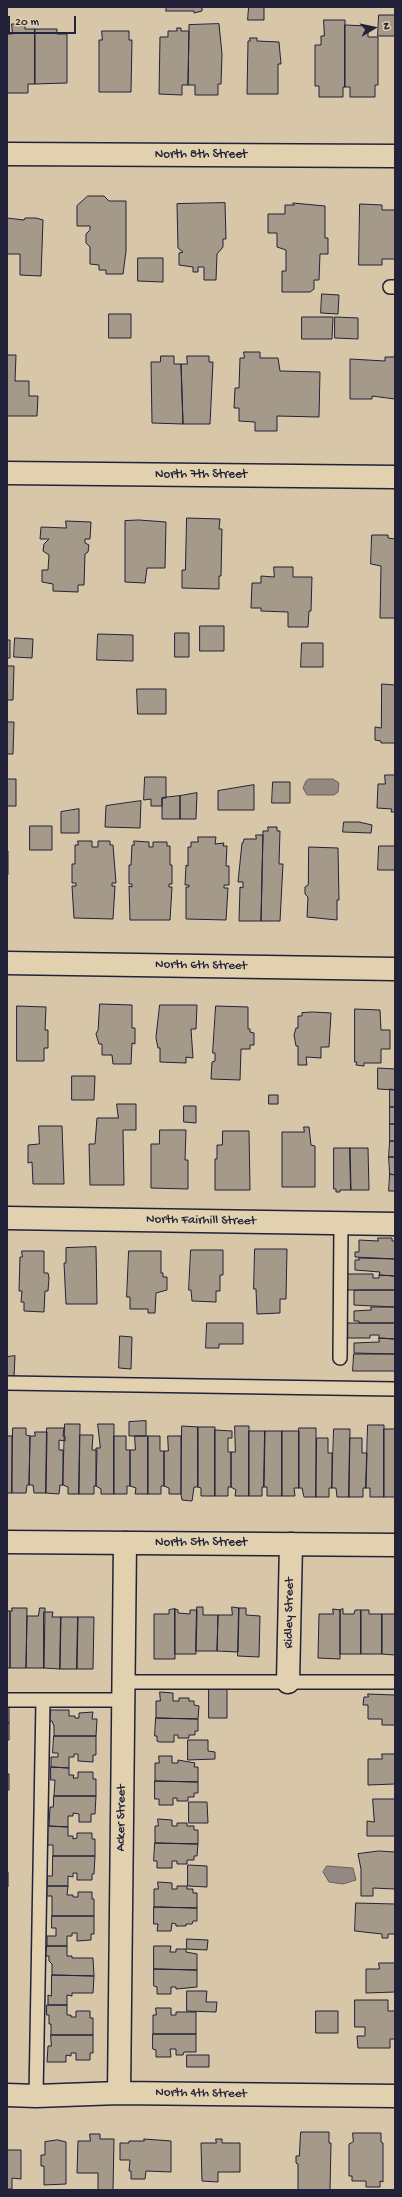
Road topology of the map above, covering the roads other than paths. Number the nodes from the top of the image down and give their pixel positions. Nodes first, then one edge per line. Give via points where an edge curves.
1 (7, 154) edge
2 (395, 156) edge
3 (7, 473) edge
4 (395, 476) edge
5 (7, 963) edge
6 (395, 969) edge
7 (7, 1218) edge
8 (341, 1224) junction
9 (395, 1224) edge
10 (340, 1358) dead end
11 (7, 1383) edge
12 (395, 1389) edge
13 (7, 1542) edge
14 (125, 1543) junction
15 (291, 1544) junction
16 (395, 1545) edge
17 (288, 1682) junction
18 (395, 1682) edge
19 (124, 1691) junction
20 (7, 1700) edge
21 (43, 1700) junction
22 (119, 2093) junction
23 (7, 2095) edge
24 (36, 2096) junction
25 (395, 2096) edge

1 - 2 street, North 8th Street
3 - 4 street, North 7th Street
5 - 6 street, North 6th Street
7 - 8 street, North Fairhill Street
8 - 9 street, North Fairhill Street
8 - 10 lane
11 - 12 lane
13 - 14 street, North 5th Street
14 - 15 street, North 5th Street
14 - 19 street, Acker Street
15 - 16 street, North 5th Street
15 - 17 street, Ridley Street
17 - 18 lane
17 - 19 lane
19 - 21 lane
19 - 22 street, Acker Street
20 - 21 lane
21 - 24 lane
22 - 24 street, North 4th Street
22 - 25 street, North 4th Street
23 - 24 street, North 4th Street

